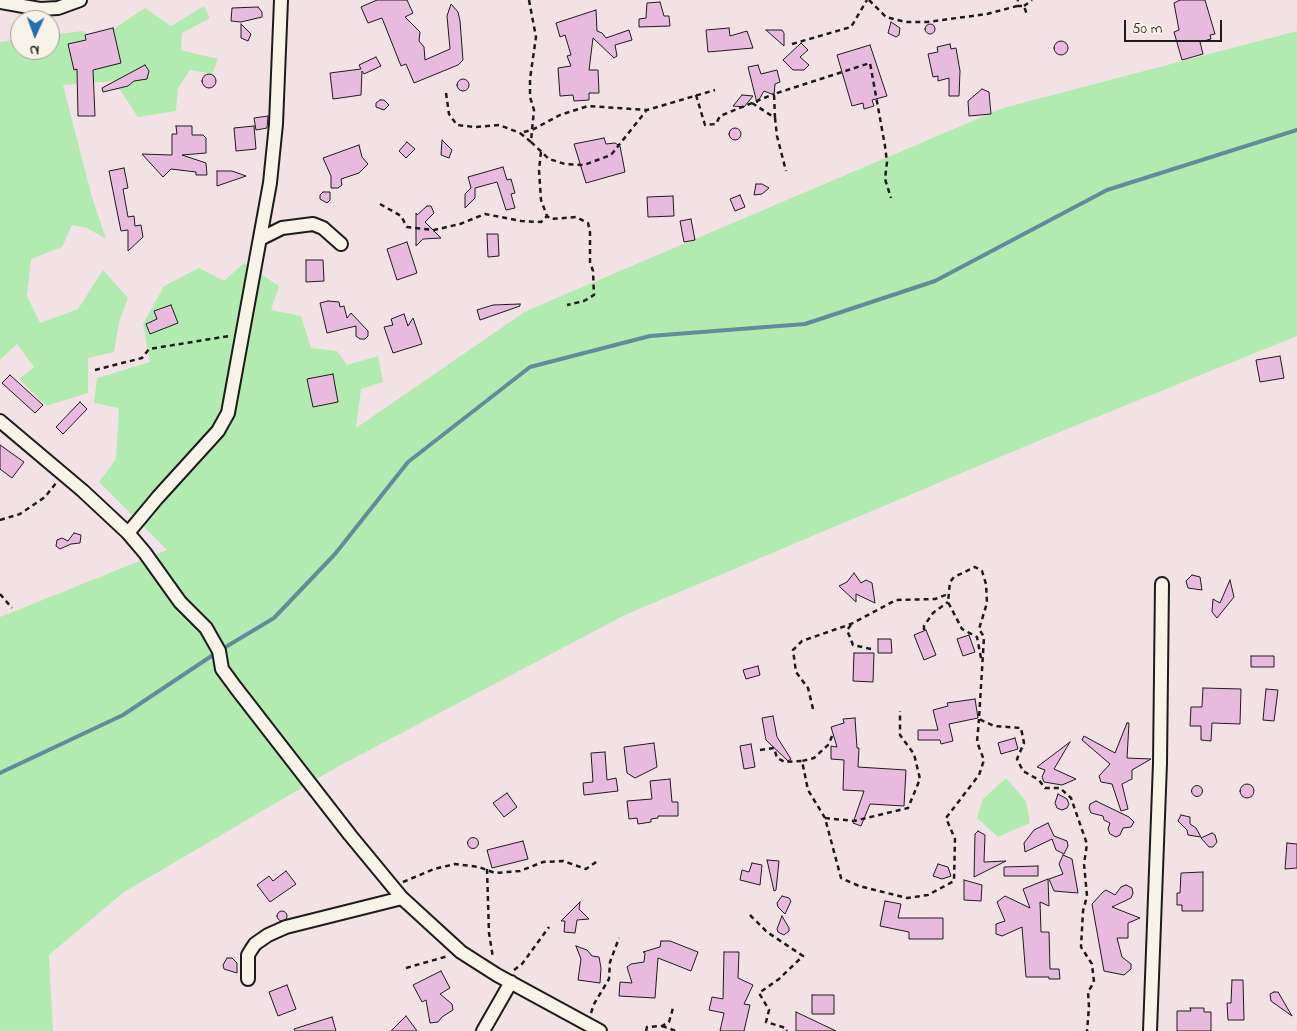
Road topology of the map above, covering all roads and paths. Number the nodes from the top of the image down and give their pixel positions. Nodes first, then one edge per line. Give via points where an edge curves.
1 (80, 0) edge
2 (281, 0) edge
3 (529, 0) edge
4 (868, 0) edge
5 (1018, 0) edge
6 (1032, 0) edge
7 (0, 2) edge
8 (1017, 6) junction
9 (1024, 6) junction
10 (1027, 15) dead end
11 (792, 44) dead end
12 (715, 90) dead end
13 (446, 93) dead end
14 (774, 94) junction
15 (696, 95) junction
16 (752, 103) junction
17 (646, 110) junction
18 (775, 118) junction
19 (532, 130) junction
20 (520, 133) junction
21 (531, 142) junction
22 (541, 152) junction
23 (786, 170) dead end
24 (891, 198) dead end
25 (380, 204) dead end
26 (547, 216) junction
27 (260, 239) junction
28 (341, 244) dead end
29 (568, 305) dead end
30 (243, 334) junction
31 (95, 370) dead end
32 (0, 421) edge
33 (63, 474) junction
34 (0, 520) edge
35 (128, 532) junction
36 (1162, 584) dead end
37 (0, 594) edge
38 (948, 594) junction
39 (948, 602) junction
40 (12, 608) dead end
41 (851, 624) junction
42 (924, 630) dead end
43 (871, 648) dead end
44 (981, 658) junction
45 (813, 709) dead end
46 (900, 711) dead end
47 (979, 719) junction
48 (832, 736) dead end
49 (760, 750) dead end
50 (802, 761) junction
51 (825, 818) junction
52 (599, 860) dead end
53 (487, 869) junction
54 (390, 884) junction
55 (402, 898) junction
56 (750, 915) dead end
57 (549, 927) dead end
58 (619, 938) dead end
59 (461, 952) junction
60 (406, 968) dead end
61 (497, 975) junction
62 (248, 979) dead end
63 (510, 982) junction
64 (673, 1008) dead end
65 (588, 1024) junction
66 (662, 1026) junction
67 (483, 1031) edge
68 (600, 1031) edge
69 (646, 1031) edge
70 (676, 1031) edge
71 (787, 1031) edge
72 (1087, 1031) edge
73 (1150, 1031) edge

1 - 7 street via 58,8 40,9
2 - 27 street via 274,148
3 - 19 path via 536,37 530,79 534,110
4 - 8 path via 886,17 906,22 986,14
4 - 11 path via 851,27
5 - 8 path
6 - 9 path
8 - 9 path
9 - 10 path
12 - 15 path
13 - 20 path via 449,114 458,125 499,125
14 - 16 path
14 - 18 path
14 - 24 path via 870,63 885,146 885,178
15 - 16 path via 705,125 716,124 720,116
15 - 17 path
16 - 18 path
17 - 19 path via 588,106 560,114
17 - 22 path via 611,155 584,165 565,164
18 - 23 path
19 - 20 path
19 - 21 path
20 - 21 path
21 - 22 path
22 - 26 path via 541,200
25 - 26 path via 400,216 407,227 434,230 485,214 535,222 541,222
26 - 29 path via 551,220 576,217 588,223 594,295
27 - 28 street via 282,228 313,224 323,228
27 - 30 street
30 - 31 path via 148,349 142,358
30 - 35 street via 228,413 222,426
32 - 33 street
33 - 34 path via 45,497 20,514
33 - 35 street
35 - 54 street via 180,602 206,628 218,651 222,669 236,688
36 - 73 street via 1160,773
37 - 40 path
38 - 39 path
38 - 41 path via 935,599 896,600
38 - 44 path via 954,576 975,567 982,571 987,603 979,629 984,637
39 - 42 path via 932,613
39 - 44 path via 962,629 977,637
41 - 43 path via 847,630 853,645
41 - 45 path via 802,641 793,650 796,672 808,688
44 - 47 path
46 - 51 path via 900,735 914,754 920,779 908,808 854,821
47 - 51 path via 976,742 984,760 979,775 946,818 955,839 954,881 928,895 907,898 841,878
47 - 72 path via 994,726 1021,728 1024,743 1017,759 1022,771 1040,780 1045,788 1060,788 1066,793 1083,828 1087,844 1084,864 1087,896 1081,947 1092,964 1094,982 1088,992
48 - 50 path via 829,744 814,758
49 - 50 path via 774,748 777,758 785,762
50 - 51 path via 808,790
52 - 53 path via 586,869 563,861 543,862 520,871 495,872
53 - 54 path via 455,864
53 - 61 path via 489,933
54 - 55 street
55 - 59 street
55 - 62 street via 286,927 268,935 255,944 248,955
56 - 71 path via 767,932 803,956 759,993 769,1010 766,1022
57 - 61 path via 522,964
58 - 65 path via 610,962 609,979 594,1004
59 - 60 path
59 - 61 street
61 - 63 street
63 - 65 street
63 - 67 street
64 - 66 path via 669,1022
65 - 68 street
66 - 69 path via 647,1027
66 - 70 path

